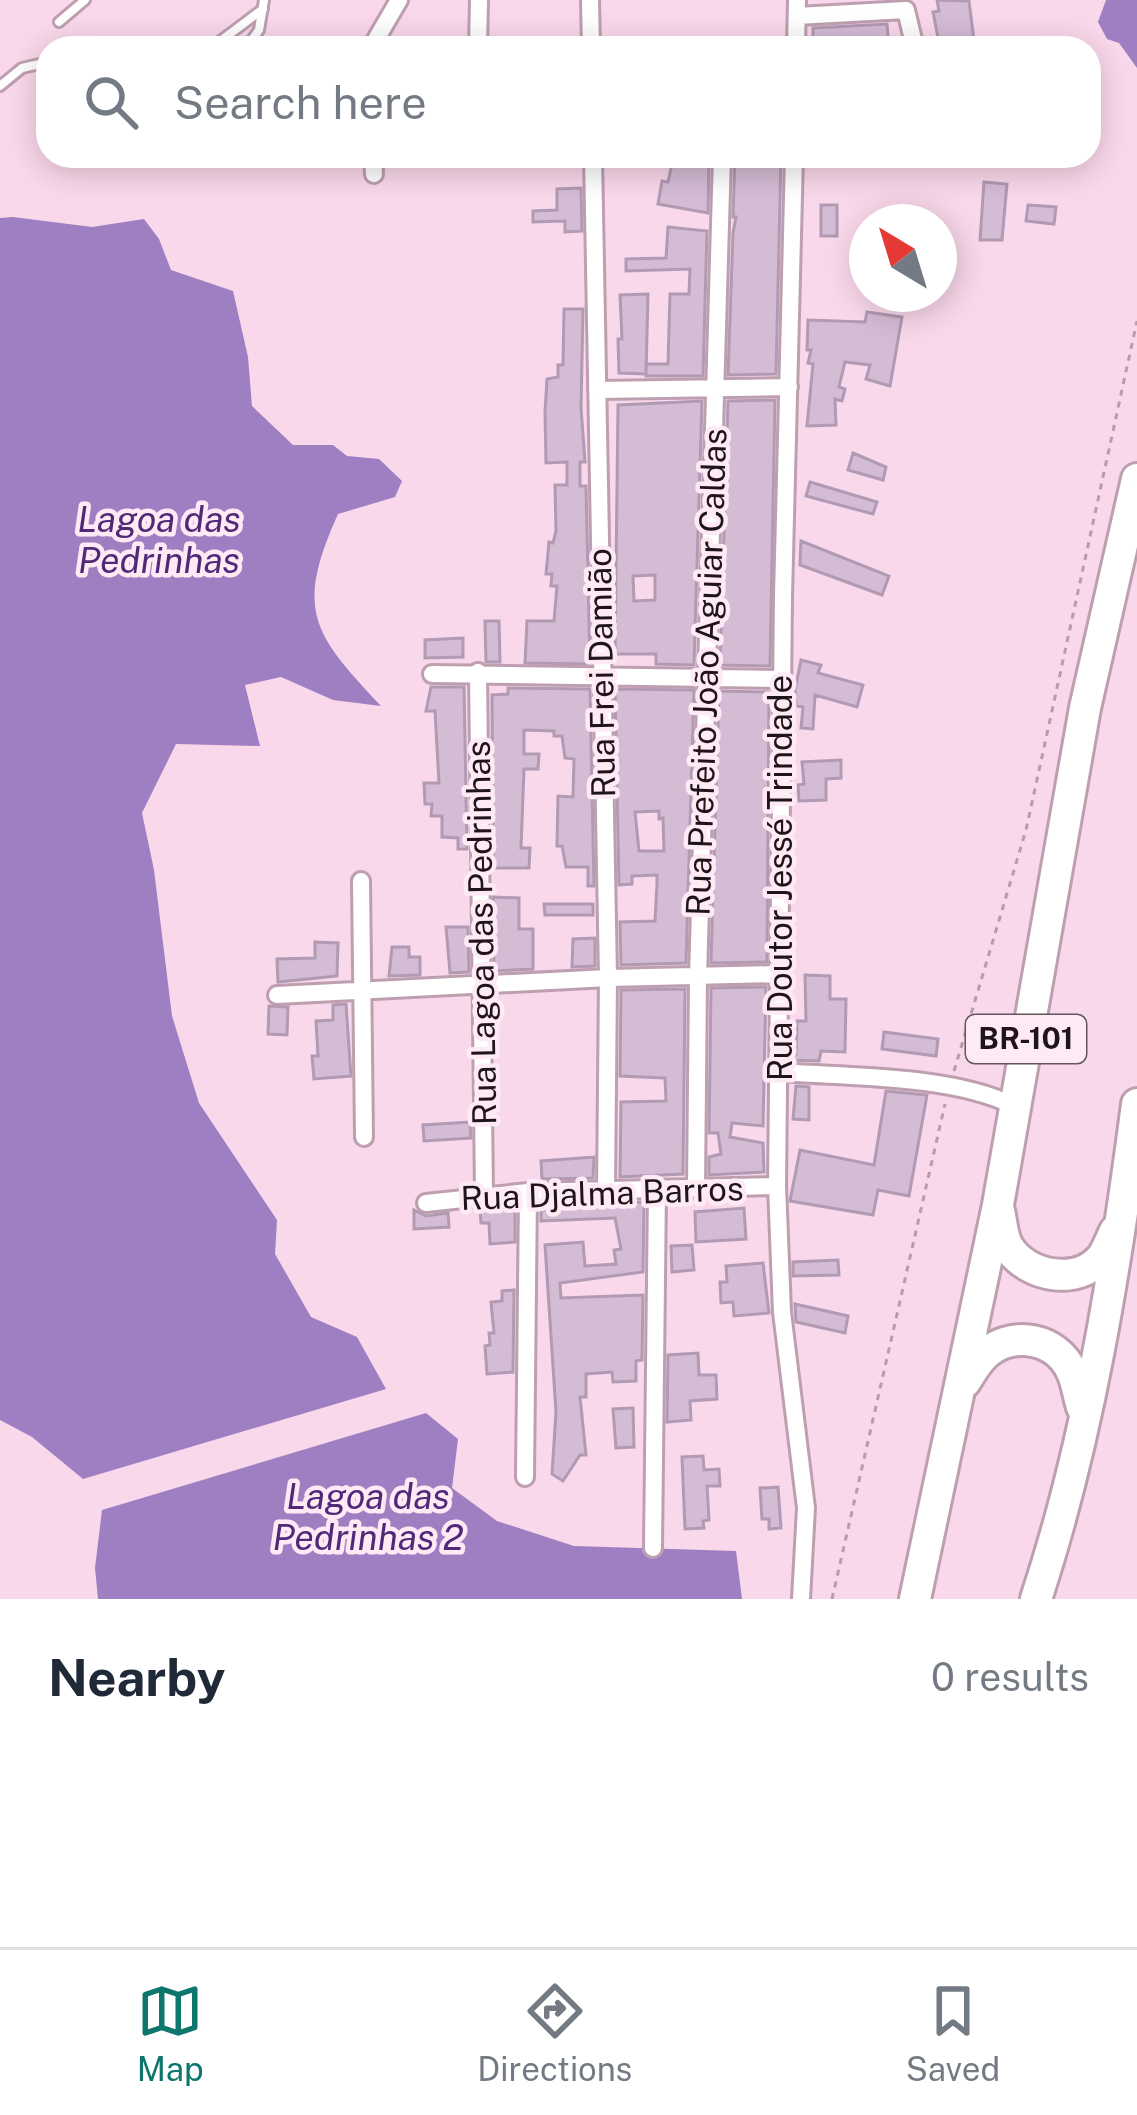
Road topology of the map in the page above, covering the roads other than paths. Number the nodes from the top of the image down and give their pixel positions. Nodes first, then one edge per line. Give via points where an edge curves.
1 (85, 0) edge
2 (399, 0) edge
3 (479, 0) edge
4 (590, 0) edge
5 (263, 4) edge
6 (911, 5) edge
7 (797, 8) edge
8 (59, 22) dead end
9 (225, 36) edge
10 (255, 36) edge
11 (378, 36) edge
12 (478, 36) edge
13 (590, 36) edge
14 (914, 36) edge
15 (36, 65) edge
16 (0, 86) edge
17 (592, 168) edge
18 (722, 168) edge
19 (794, 168) edge
20 (789, 386) junction
21 (714, 388) junction
22 (597, 390) junction
23 (1137, 479) edge
24 (478, 672) junction
25 (432, 674) dead end
26 (600, 675) junction
27 (706, 677) junction
28 (782, 679) junction
29 (361, 881) dead end
30 (780, 974) junction
31 (698, 976) junction
32 (608, 978) junction
33 (482, 984) junction
34 (359, 991) junction
35 (277, 995) dead end
36 (779, 1072) junction
37 (1137, 1104) edge
38 (1015, 1106) junction
39 (364, 1137) dead end
40 (777, 1186) junction
41 (697, 1189) junction
42 (606, 1190) junction
43 (657, 1190) junction
44 (529, 1192) junction
45 (484, 1194) junction
46 (426, 1203) dead end
47 (998, 1205) junction
48 (1122, 1218) junction
49 (960, 1389) junction
50 (1084, 1413) junction
51 (526, 1477) dead end
52 (653, 1548) dead end
53 (801, 1599) edge
54 (915, 1599) edge
55 (1036, 1599) edge

1 - 8 lane
2 - 11 street
3 - 12 street
4 - 13 street
5 - 9 lane
5 - 10 lane
6 - 7 street
6 - 14 street
15 - 16 lane
17 - 22 street, Rua Frei Damião
18 - 21 street, Rua Prefeito João Aguiar Caldas
19 - 20 street, Rua Doutor Jessé Trindade
20 - 21 street
20 - 28 street, Rua Doutor Jessé Trindade
21 - 22 street
21 - 27 street, Rua Prefeito João Aguiar Caldas
22 - 26 street, Rua Frei Damião
23 - 38 highway, BR-101 via 1085,707
24 - 25 street
24 - 26 street
24 - 33 street, Rua Lagoa das Pedrinhas
26 - 27 street
26 - 32 street, Rua Frei Damião
27 - 28 street
27 - 31 street, Rua Prefeito João Aguiar Caldas
28 - 30 street, Rua Doutor Jessé Trindade
29 - 34 street
30 - 31 street
30 - 36 street, Rua Doutor Jessé Trindade
31 - 32 street
31 - 41 street, Rua Prefeito João Aguiar Caldas
32 - 33 street
32 - 42 street, Rua Frei Damião
33 - 34 street
33 - 45 street, Rua Lagoa das Pedrinhas
34 - 35 street
34 - 39 street
36 - 38 street via 949,1087
36 - 40 street, Rua Doutor Jessé Trindade
37 - 48 highway
38 - 47 highway, BR-101
40 - 41 street, Rua Djalma Barros
40 - 53 street, Rua Doutor Jessé Trindade via 782,1312 806,1508
41 - 43 street, Rua Djalma Barros
42 - 43 street, Rua Djalma Barros
42 - 44 street, Rua Djalma Barros
43 - 52 street
44 - 45 street, Rua Djalma Barros
44 - 51 street
45 - 46 street, Rua Djalma Barros
47 - 48 highway via 1011,1252 1048,1274 1101,1258
47 - 49 highway, BR-101
48 - 50 highway
49 - 50 highway via 989,1351 1028,1340 1063,1358
49 - 54 highway, BR-101
50 - 55 highway

